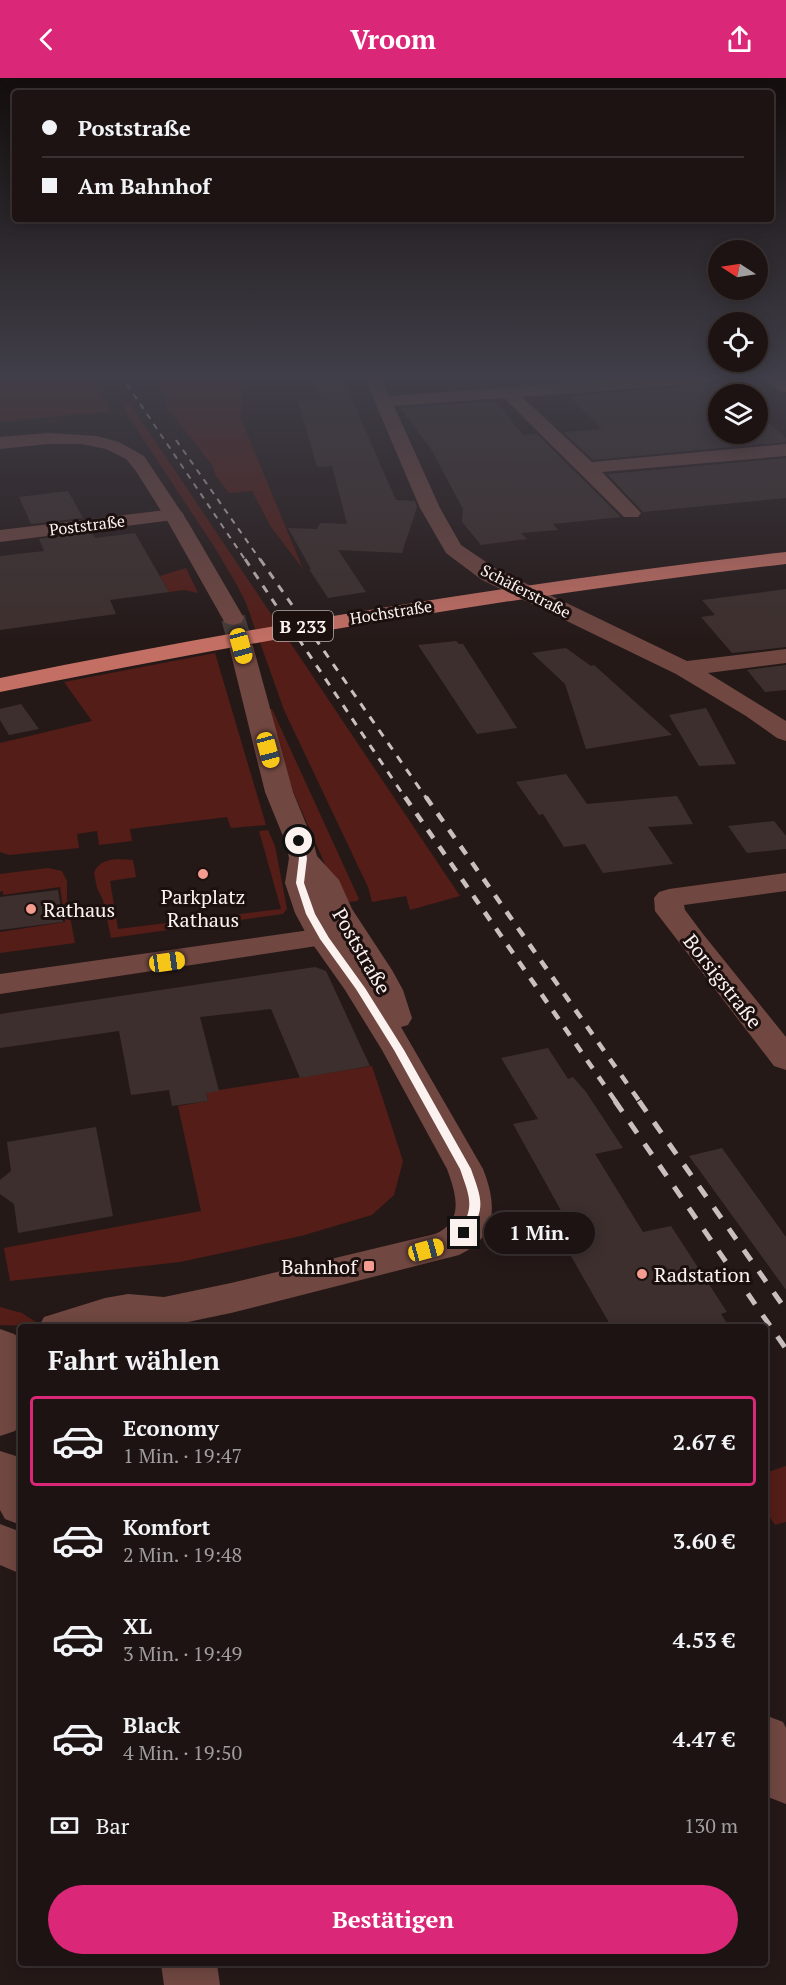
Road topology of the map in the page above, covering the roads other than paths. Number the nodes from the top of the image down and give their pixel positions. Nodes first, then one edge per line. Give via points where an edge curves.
1 (141, 463) edge
2 (409, 463) edge
3 (582, 463) edge
4 (642, 463) edge
5 (587, 468) junction
6 (631, 513) dead end
7 (174, 515) junction
8 (0, 536) edge
9 (786, 547) edge
10 (786, 558) edge
11 (604, 574) junction
12 (232, 618) tunnel mouth
13 (241, 646) tunnel mouth
14 (786, 656) edge
15 (684, 669) junction
16 (0, 671) edge
17 (0, 685) edge
18 (786, 733) edge
19 (786, 882) edge
20 (338, 936) junction
21 (0, 984) edge
22 (786, 1059) edge
23 (153, 1320) edge
24 (70, 1324) edge
25 (13, 1356) edge
26 (0, 1419) edge
27 (0, 1469) edge
28 (18, 1501) edge
29 (0, 1543) edge
30 (18, 1552) edge
31 (768, 1745) edge
32 (786, 1779) edge
33 (189, 1966) edge
34 (192, 1985) edge

1 - 7 street
2 - 15 street, Schäferstraße via 453,549 490,575
3 - 5 street
4 - 5 street
5 - 6 street
7 - 8 street, Poststraße
7 - 12 street
9 - 11 main road, Hochstraße / B 233
10 - 11 main road, Hochstraße / B 233
11 - 16 main road, Hochstraße / B 233 via 306,614
11 - 17 main road, Hochstraße / B 233 via 150,654
13 - 20 street, Poststraße via 279,792 303,858 300,883 310,914
14 - 15 street
15 - 18 street, Schäferstraße
19 - 22 street, Borsigstraße via 669,898 670,911
20 - 21 street
20 - 23 street, Poststraße via 360,988 465,1169 473,1190 474,1217 461,1238 445,1245
23 - 24 street, Poststraße via 128,1309
25 - 26 street via 18,1391
27 - 28 street
29 - 30 street
31 - 32 street
33 - 34 street

